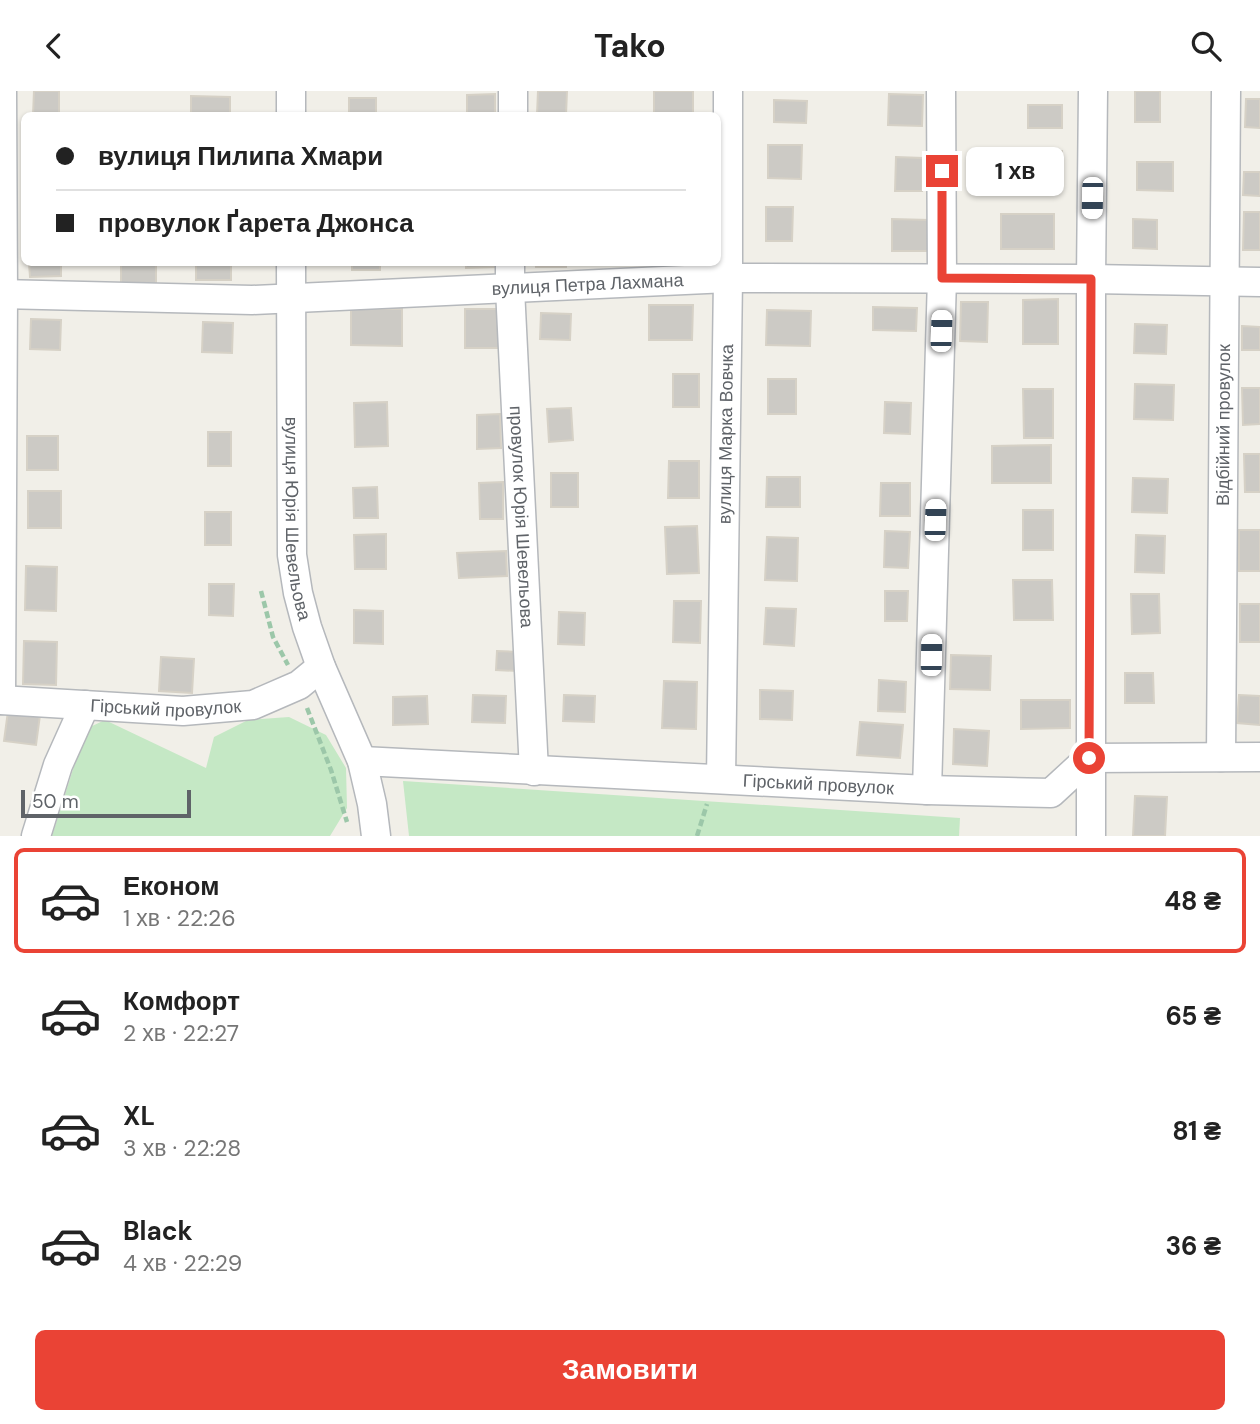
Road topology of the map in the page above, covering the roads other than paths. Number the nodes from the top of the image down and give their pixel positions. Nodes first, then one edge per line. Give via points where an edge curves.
1 (2, 91) edge
2 (291, 91) edge
3 (513, 91) edge
4 (728, 91) edge
5 (941, 91) edge
6 (1093, 91) edge
7 (1226, 91) edge
8 (291, 112) edge
9 (513, 112) edge
10 (291, 266) edge
11 (510, 276) edge
12 (728, 278) junction
13 (942, 278) junction
14 (1091, 279) junction
15 (1225, 281) junction
16 (1260, 282) edge
17 (2, 294) edge
18 (291, 298) junction
19 (321, 667) junction
20 (1, 700) edge
21 (85, 705) junction
22 (1221, 757) junction
23 (1260, 757) edge
24 (1089, 758) junction
25 (362, 761) junction
26 (534, 771) junction
27 (721, 779) junction
28 (927, 790) junction
29 (36, 836) edge
30 (376, 836) edge
31 (1091, 836) edge

1 - 17 street
2 - 8 street
3 - 9 street
4 - 12 street, вулиця Марка Вовчка
5 - 13 street
6 - 14 street
7 - 15 street, Відбійний провулок
10 - 18 street, вулиця Юрія Шевельова
11 - 12 street, вулиця Петра Лахмана
11 - 18 street, вулиця Петра Лахмана
11 - 26 street, провулок Юрія Шевельова
12 - 13 street, вулиця Петра Лахмана
12 - 27 street, вулиця Марка Вовчка
13 - 14 street, вулиця Петра Лахмана
13 - 28 street
14 - 15 street, вулиця Петра Лахмана
14 - 24 street
15 - 16 street, вулиця Петра Лахмана
15 - 22 street, Відбійний провулок
17 - 18 street, вулиця Петра Лахмана
17 - 20 street
18 - 19 street, вулиця Юрія Шевельова via 292,555 298,593
19 - 21 street, Гірський провулок via 299,685 253,705 183,712
19 - 25 street, вулиця Юрія Шевельова
20 - 21 street, Гірський провулок
21 - 29 street via 58,765
22 - 23 street
22 - 24 street
24 - 28 street, Гірський провулок via 1051,793
24 - 31 street
25 - 26 street, Гірський провулок
25 - 30 street, вулиця Юрія Шевельова
26 - 27 street, Гірський провулок
27 - 28 street, Гірський провулок

